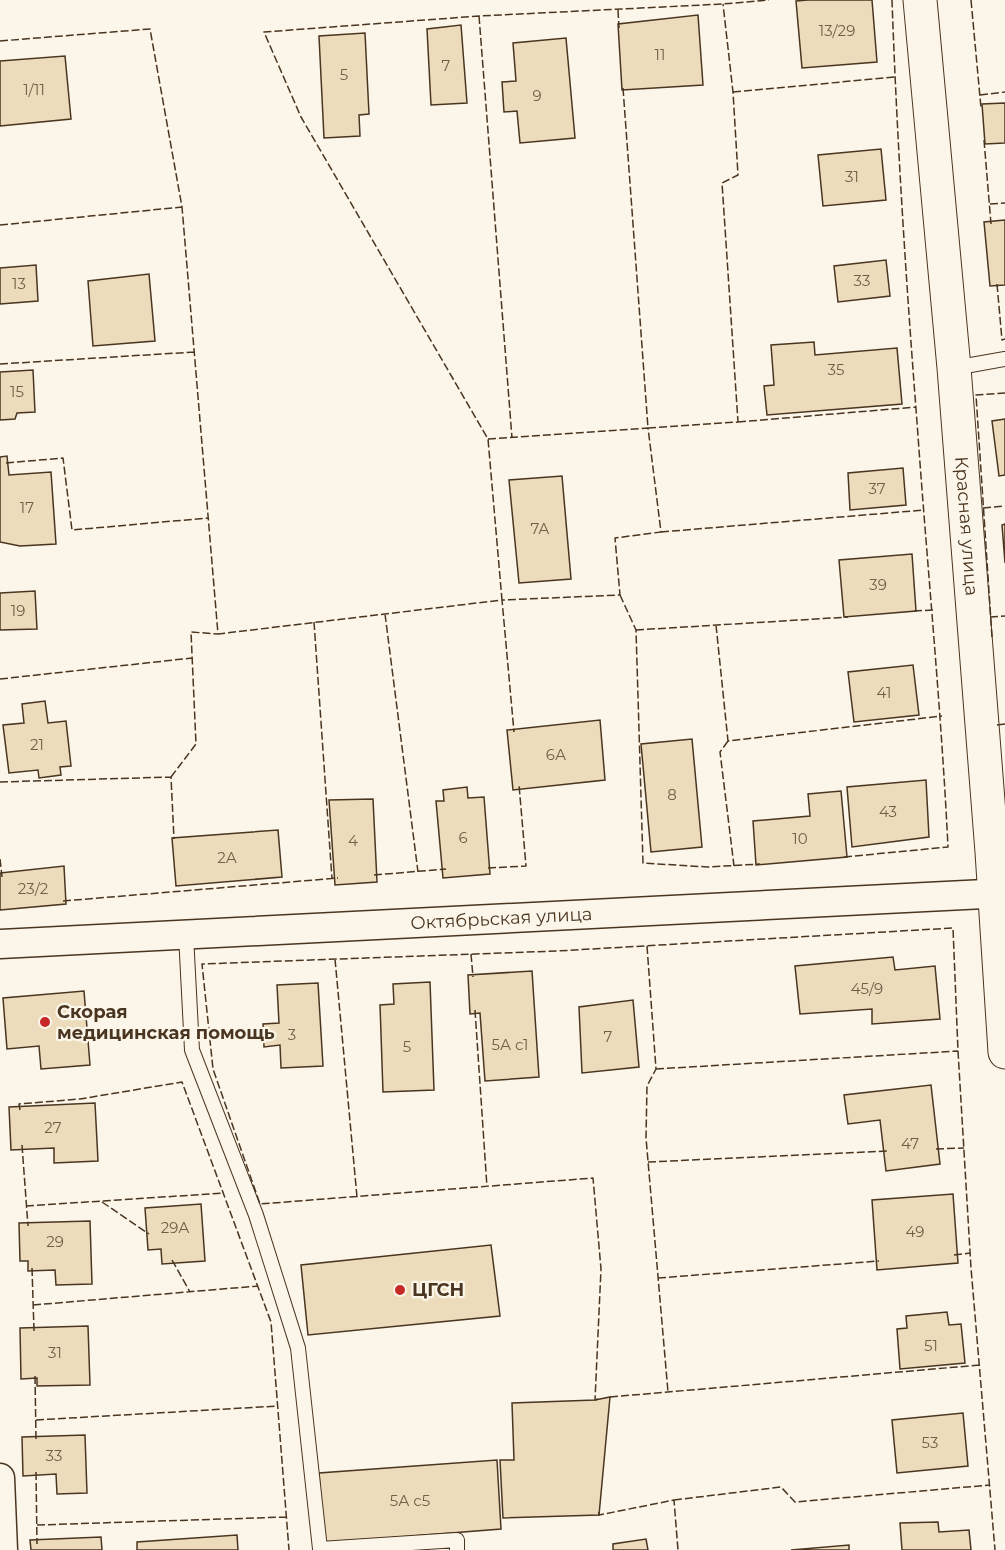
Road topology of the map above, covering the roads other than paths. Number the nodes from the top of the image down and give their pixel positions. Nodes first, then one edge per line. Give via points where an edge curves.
1 (920, 0) edge
2 (1005, 359) edge
3 (954, 368) junction
4 (1000, 893) edge
5 (186, 936) junction
6 (0, 944) edge
7 (1005, 1052) edge
8 (0, 1478) edge
9 (3, 1550) edge
10 (457, 1550) edge

1 - 3 main road, Красная улица
2 - 3 lane
3 - 4 main road, Красная улица
4 - 5 street, Октябрьская улица
4 - 7 main road, Красная улица
5 - 6 street, Октябрьская улица
5 - 10 lane via 192,1050 256,1215 298,1348 320,1549 457,1540
8 - 9 street

